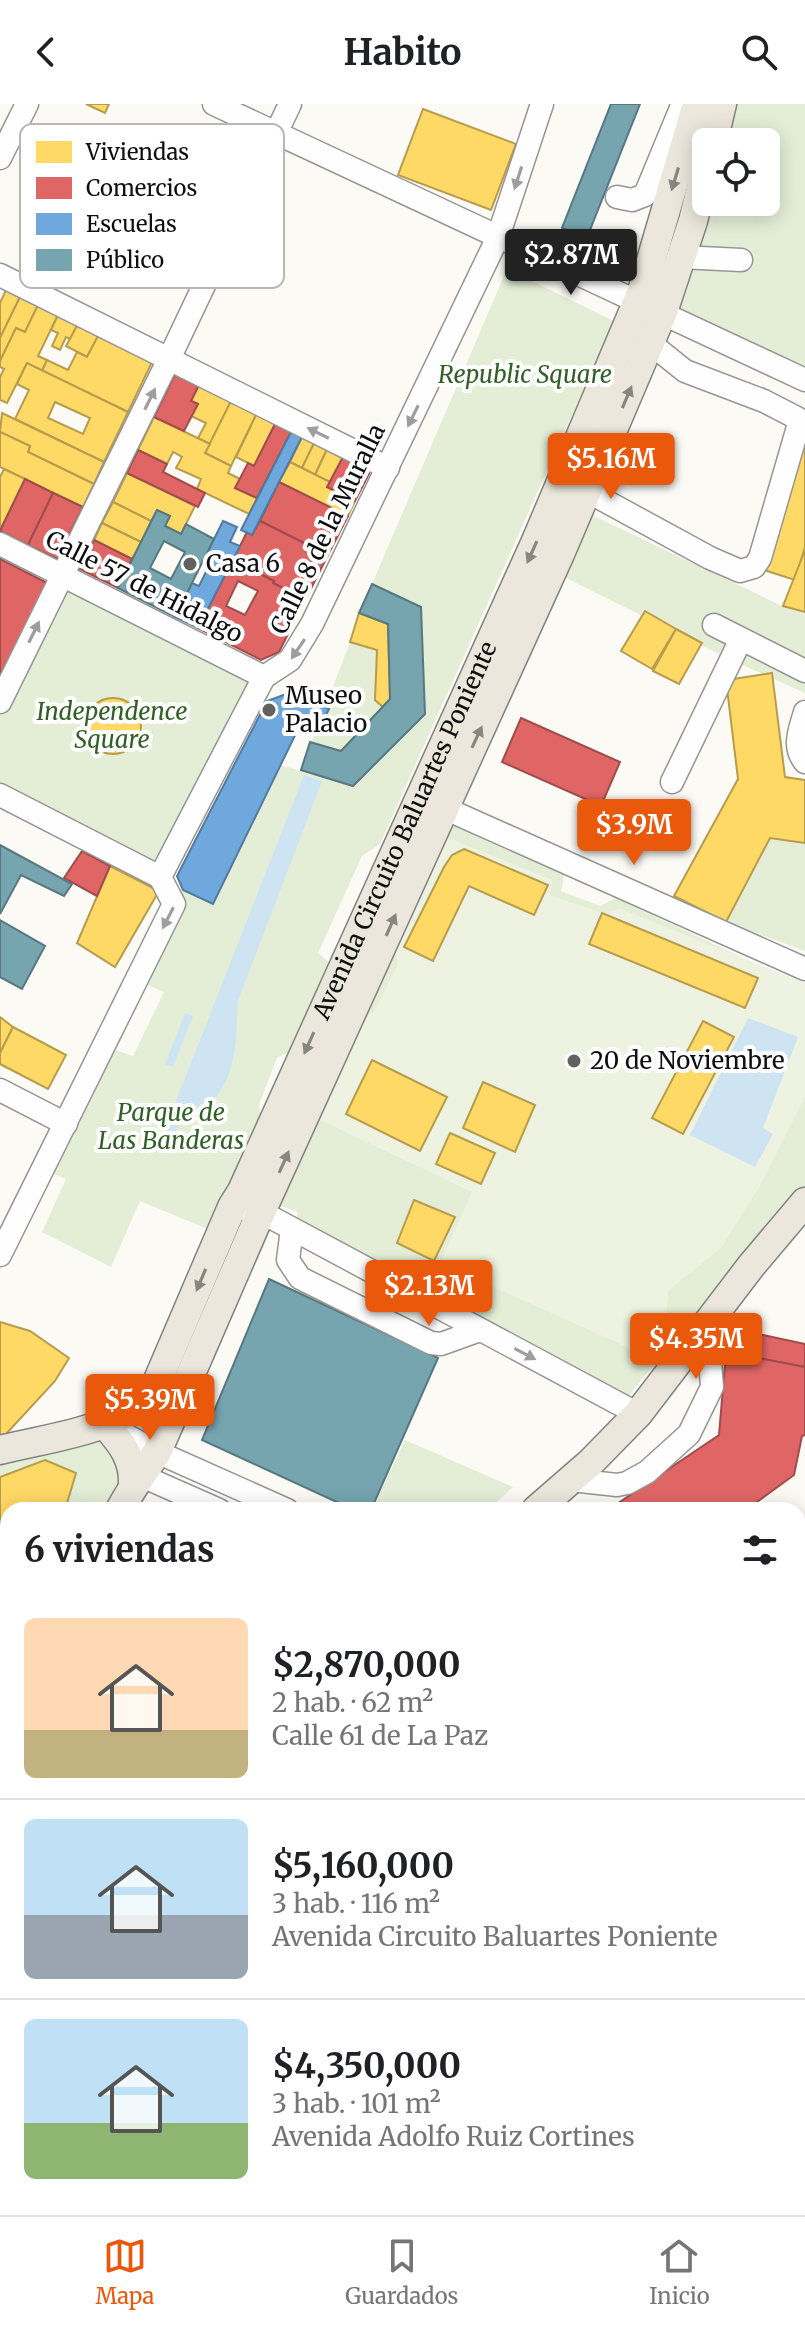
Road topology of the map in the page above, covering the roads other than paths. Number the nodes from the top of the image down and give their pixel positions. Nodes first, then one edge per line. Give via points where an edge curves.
1 (27, 104) edge
2 (214, 104) edge
3 (290, 104) edge
4 (542, 104) edge
5 (685, 104) edge
6 (697, 104) edge
7 (722, 104) edge
8 (259, 124) edge
9 (281, 124) edge
10 (716, 128) edge
11 (284, 135) edge
12 (0, 158) edge
13 (617, 197) dead end
14 (693, 216) edge
15 (498, 237) junction
16 (681, 257) junction
17 (741, 260) dead end
18 (0, 275) edge
19 (20, 285) edge
20 (26, 288) edge
21 (203, 288) edge
22 (650, 307) junction
23 (650, 343) junction
24 (169, 359) junction
25 (805, 380) edge
26 (388, 468) junction
27 (587, 491) junction
28 (0, 544) edge
29 (62, 574) junction
30 (714, 625) dead end
31 (741, 639) junction
32 (805, 671) edge
33 (264, 677) junction
34 (0, 702) edge
35 (805, 712) edge
36 (805, 762) edge
37 (672, 782) dead end
38 (0, 795) edge
39 (444, 808) junction
40 (160, 877) junction
41 (805, 969) edge
42 (0, 1090) edge
43 (66, 1124) junction
44 (805, 1202) edge
45 (232, 1207) junction
46 (261, 1212) junction
47 (292, 1229) junction
48 (0, 1255) edge
49 (707, 1323) junction
50 (480, 1330) junction
51 (638, 1414) junction
52 (105, 1424) junction
53 (0, 1450) edge
54 (144, 1471) junction
55 (571, 1480) junction
56 (125, 1502) edge
57 (204, 1502) edge
58 (258, 1502) edge
59 (545, 1502) edge

1 - 12 street
2 - 8 street
3 - 9 street
4 -> 15 street, Calle 8 de la Muralla
5 - 13 street via 645,195 632,200
6 -> 22 main road, Avenida Circuito Baluartes Poniente
7 - 10 main road
11 - 15 street
14 - 16 main road, Avenida Circuito Baluartes Poniente
15 - 22 street
15 -> 26 street, Calle 8 de la Muralla
16 - 17 street
16 - 22 main road, Avenida Circuito Baluartes Poniente
18 - 19 street
20 - 24 street
21 - 24 street
22 - 23 main road, Avenida Circuito Baluartes Poniente
22 - 25 street
22 -> 45 main road, Avenida Circuito Baluartes Poniente via 536,541
27 -> 23 main road, Avenida Circuito Baluartes Poniente
23 - 27 street via 685,371 797,418 760,558 754,567 740,571
26 -> 24 street
29 -> 24 street
26 -> 33 street, Calle 8 de la Muralla via 301,644 290,660
39 -> 27 main road, Avenida Circuito Baluartes Poniente
28 - 29 street, Calle 57 de Hidalgo
29 - 33 street, Calle 57 de Hidalgo
34 -> 29 street
30 - 31 street
31 - 32 street
31 - 37 street
33 - 40 street, Calle 8 de la Muralla
35 - 36 street via 797,745
38 - 40 street
39 - 41 street
46 -> 39 main road, Avenida Circuito Baluartes Poniente
40 -> 43 street via 174,904
42 - 43 street
43 - 48 street
44 - 49 main road
45 - 46 street
45 -> 52 main road, Avenida Circuito Baluartes Poniente via 152,1394
46 - 47 street
46 - 54 main road, Avenida Circuito Baluartes Poniente
47 - 50 street
47 - 50 street via 288,1260 300,1278 431,1343
49 - 51 main road
49 - 55 street via 712,1387 689,1434 627,1483
50 -> 51 street
51 - 55 main road
52 - 53 main road, Avenida Circuito Baluartes Poniente
52 - 54 street
52 - 54 main road via 131,1462
54 - 56 main road, Avenida Circuito Baluartes Poniente
54 - 57 street
54 - 58 street
55 - 59 main road

